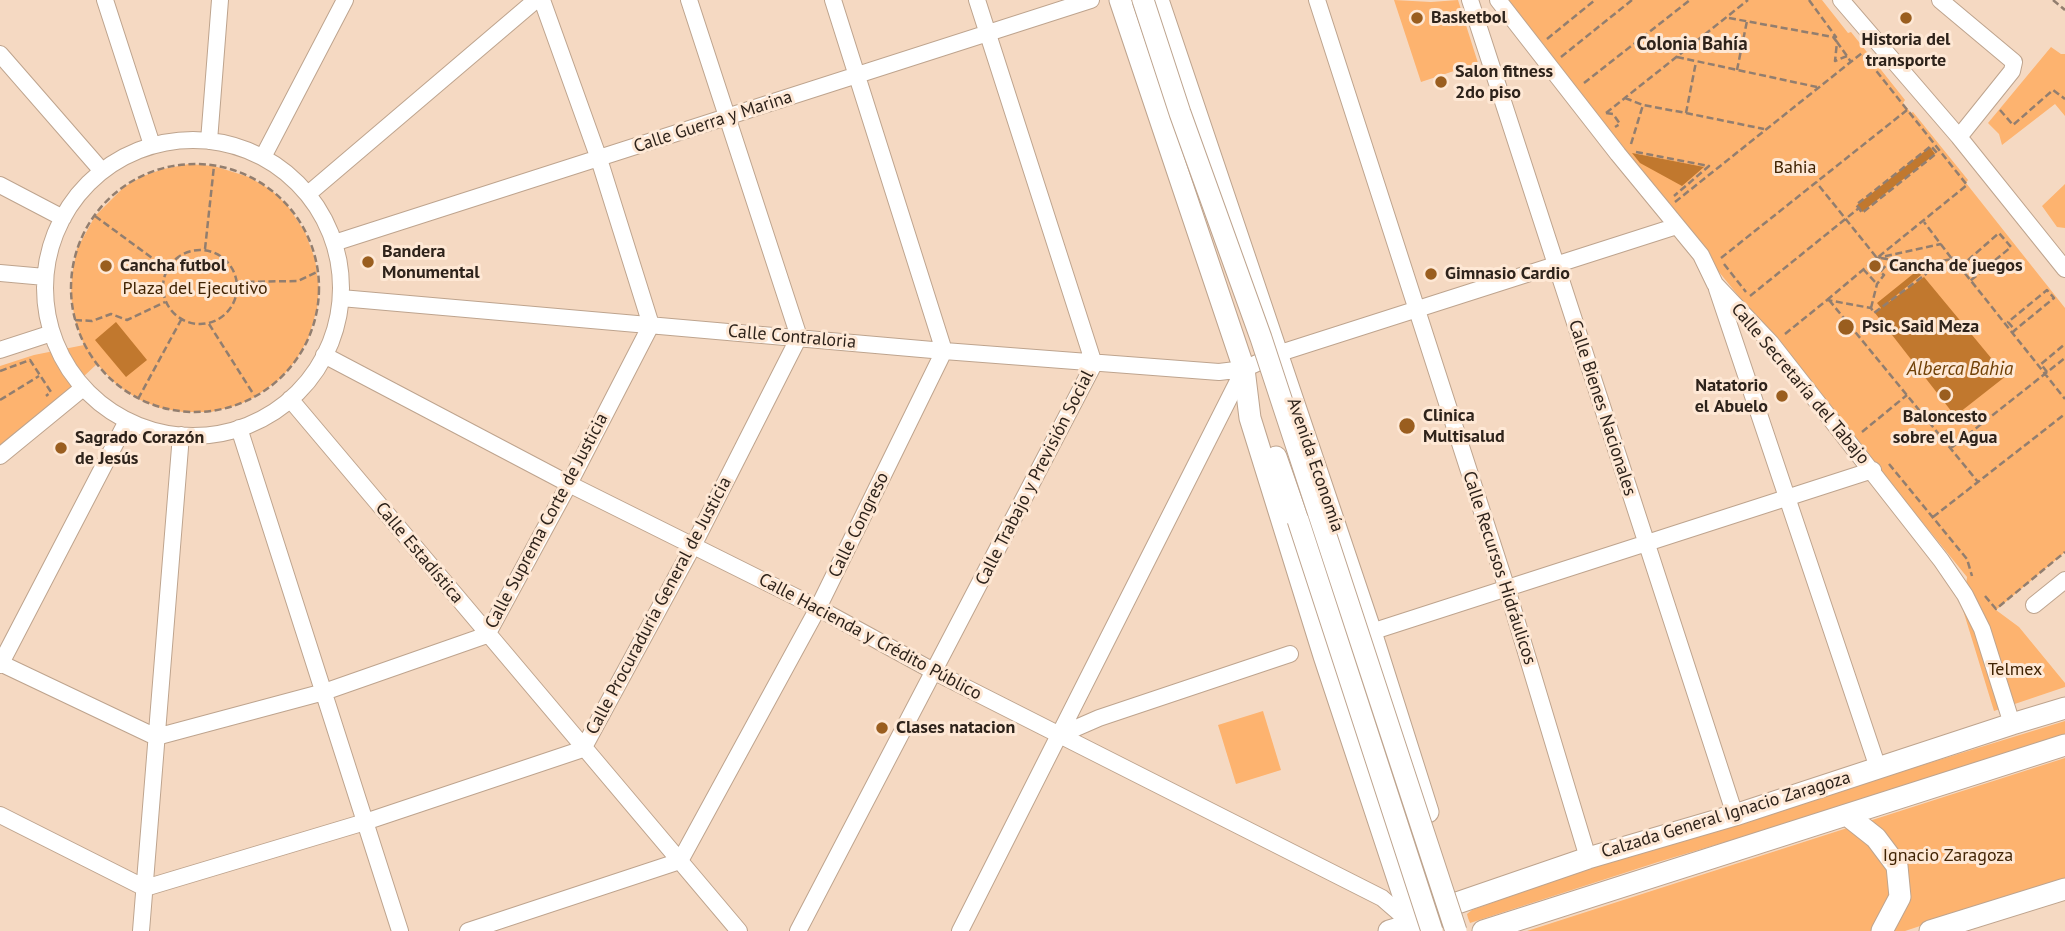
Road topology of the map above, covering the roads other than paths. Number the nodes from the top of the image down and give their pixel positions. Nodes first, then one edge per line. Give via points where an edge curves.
1 (105, 0) edge
2 (220, 0) edge
3 (345, 0) edge
4 (536, 0) edge
5 (542, 0) edge
6 (689, 0) edge
7 (833, 0) edge
8 (977, 0) edge
9 (1091, 0) edge
10 (1120, 0) edge
11 (1143, 0) edge
12 (1158, 0) edge
13 (1317, 0) edge
14 (1470, 0) edge
15 (1498, 0) edge
16 (1841, 0) edge
17 (1940, 0) edge
18 (988, 34) junction
19 (0, 54) edge
20 (857, 75) junction
21 (727, 117) junction
22 (1959, 136) junction
23 (209, 141) junction
24 (152, 145) junction
25 (263, 157) junction
26 (599, 159) junction
27 (102, 171) junction
28 (0, 186) edge
29 (308, 194) junction
30 (63, 218) junction
31 (1677, 226) junction
32 (334, 243) junction
33 (1556, 265) junction
34 (2065, 269) edge
35 (0, 272) edge
36 (45, 277) junction
37 (1715, 284) junction
38 (341, 298) junction
39 (1415, 309) junction
40 (651, 325) junction
41 (52, 333) junction
42 (799, 337) junction
43 (0, 350) edge
44 (944, 351) junction
45 (1277, 354) junction
46 (324, 355) junction
47 (1094, 364) junction
48 (1244, 369) junction
49 (83, 388) junction
50 (290, 399) junction
51 (127, 421) junction
52 (239, 428) junction
53 (181, 435) junction
54 (0, 456) edge
55 (1873, 470) junction
56 (569, 484) junction
57 (1788, 497) junction
58 (1646, 543) junction
59 (693, 546) junction
60 (2065, 580) edge
61 (1507, 589) junction
62 (2034, 605) dead end
63 (818, 608) junction
64 (1371, 632) junction
65 (487, 635) junction
66 (1290, 654) dead end
67 (0, 664) edge
68 (935, 672) junction
69 (324, 692) junction
70 (2065, 708) edge
71 (2012, 723) junction
72 (1060, 735) junction
73 (156, 737) junction
74 (2065, 745) edge
75 (583, 749) junction
76 (1878, 768) junction
77 (0, 815) edge
78 (1735, 815) junction
79 (1847, 815) junction
80 (365, 822) junction
81 (1436, 838) junction
82 (1389, 856) junction
83 (1588, 858) junction
84 (680, 861) junction
85 (145, 888) junction
86 (2065, 889) edge
87 (1457, 903) junction
88 (1420, 929) edge
89 (141, 931) edge
90 (400, 931) edge
91 (468, 931) edge
92 (739, 931) edge
93 (798, 931) edge
94 (960, 931) edge
95 (1390, 931) edge
96 (1456, 931) edge
97 (1465, 931) edge
98 (1483, 931) edge
99 (1882, 931) edge
100 (1930, 931) edge

1 - 24 street
2 - 23 street
3 - 25 street
4 - 29 street
5 - 26 street
6 - 21 street
7 - 20 street
8 - 18 street, Calle Trabajo y Previsión Social
9 - 18 street, Calle Guerra y Marina
10 - 48 main road
11 - 96 main road, bridge via 1261,338
12 - 45 main road, Avenida Economía
13 - 39 street, Calle Recursos Hidráulicos
14 - 33 street, Calle Bienes Nacionales
15 - 31 street, Calle Secretaría del Tabajo
16 - 22 street
17 - 22 street via 2014,62 2012,71
18 - 20 street, Calle Guerra y Marina
18 - 47 street, Calle Trabajo y Previsión Social
19 - 27 street
20 - 21 street, Calle Guerra y Marina
20 - 44 street
21 - 26 street, Calle Guerra y Marina
21 - 42 street
22 - 34 street
23 - 24 street via 187,139
23 - 25 street
24 - 27 street
25 - 29 street via 288,173
26 - 32 street, Calle Guerra y Marina
26 - 40 street
27 - 30 street
28 - 30 street
29 - 32 street
30 - 36 street
31 - 33 street
31 - 37 street, Calle Secretaría del Tabajo via 1701,255
32 - 38 street
33 - 39 street
33 - 58 street, Calle Bienes Nacionales
35 - 36 street
36 - 41 street
37 - 55 street, Calle Secretaría del Tabajo via 1771,343
37 - 57 street
38 - 40 street, Calle Contraloria
38 - 46 street
39 - 45 street
39 - 61 street, Calle Recursos Hidráulicos
40 - 42 street, Calle Contraloria
40 - 56 street, Calle Suprema Corte de Justicia
41 - 43 street
41 - 49 street
42 - 44 street, Calle Contraloria
42 - 59 street, Calle Procuraduría General de Justicia
44 - 47 street, Calle Contraloria
44 - 63 street, Calle Congreso
45 - 48 street
45 - 64 main road, Avenida Economía
46 - 50 street
46 - 56 street, Calle Hacienda y Crédito Público
47 - 48 street, Calle Contraloria via 1220,372
47 - 68 street, Calle Trabajo y Previsión Social
48 - 72 street
48 - 82 main road via 1250,418
48 - 88 main road, bridge via 1298,520
49 - 51 street
49 - 54 street
50 - 52 street
50 - 65 street, Calle Estadística
51 - 53 street
51 - 67 street
52 - 53 street
52 - 69 street
53 - 73 street
55 - 57 street
55 - 71 street, Calle Secretaría del Tabajo via 1965,595 1982,629
56 - 59 street, Calle Hacienda y Crédito Público
56 - 65 street, Calle Suprema Corte de Justicia
57 - 58 street
57 - 76 street
58 - 61 street
58 - 78 street, Calle Bienes Nacionales
59 - 63 street, Calle Hacienda y Crédito Público
59 - 75 street, Calle Procuraduría General de Justicia
60 - 62 street
61 - 64 street
61 - 83 street, Calle Recursos Hidráulicos
63 - 68 street, Calle Hacienda y Crédito Público
63 - 84 street, Calle Congreso
64 - 81 main road, Avenida Economía
65 - 69 street, Calle Suprema Corte de Justicia
65 - 75 street, Calle Estadística
66 - 72 street
67 - 73 street
68 - 72 street, Calle Hacienda y Crédito Público
68 - 93 street, Calle Trabajo y Previsión Social
69 - 73 street, Calle Suprema Corte de Justicia
69 - 80 street
70 - 71 main road, Calzada General Ignacio Zaragoza
71 - 76 main road, Calzada General Ignacio Zaragoza
72 - 88 street, Calle Hacienda y Crédito Público via 1382,898
72 - 94 street
73 - 85 street
74 - 79 main road, Calzada General Ignacio Zaragoza
75 - 80 street, Calle Procuraduría General de Justicia
75 - 84 street, Calle Estadística
76 - 78 main road, Calzada General Ignacio Zaragoza
77 - 85 street
78 - 83 main road, Calzada General Ignacio Zaragoza
79 - 98 main road, Calzada General Ignacio Zaragoza
79 - 99 main road via 1876,838 1897,866 1900,897
80 - 85 street, Calle Procuraduría General de Justicia
80 - 90 street
81 - 82 main road via 1416,863 1406,865
81 - 87 main road, Avenida Economía
82 - 88 main road
83 - 87 main road, Calzada General Ignacio Zaragoza
84 - 91 street
84 - 92 street, Calle Estadística
85 - 89 street
86 - 100 main road
87 - 88 main road, Calzada General Ignacio Zaragoza
87 - 97 main road, Avenida Economía
88 - 95 main road, Calzada General Ignacio Zaragoza

